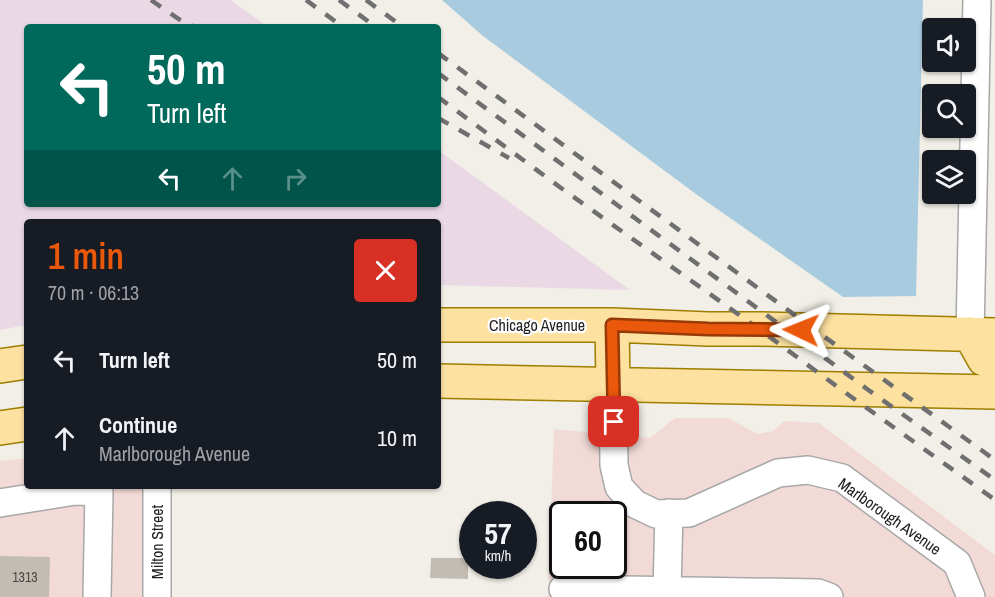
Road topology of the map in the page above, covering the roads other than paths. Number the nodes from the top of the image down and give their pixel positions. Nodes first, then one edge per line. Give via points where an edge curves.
1 (977, 0) edge
2 (441, 325) edge
3 (612, 325) junction
4 (982, 334) edge
5 (995, 359) edge
6 (24, 362) edge
7 (0, 366) edge
8 (441, 381) edge
9 (613, 383) junction
10 (995, 392) edge
11 (24, 424) edge
12 (0, 428) edge
13 (99, 489) edge
14 (157, 489) edge
15 (0, 503) edge
16 (669, 513) junction
17 (562, 589) dead end
18 (667, 591) junction
19 (97, 597) edge
20 (157, 597) edge
21 (829, 597) edge
22 (971, 597) edge

1 - 4 street
2 - 3 main road, Chicago Avenue
3 - 4 main road, Chicago Avenue
3 - 9 main road
4 - 5 main road via 984,359
6 - 7 main road
8 - 9 main road
9 - 10 main road
9 - 16 street, Marlborough Avenue via 614,465 619,487 635,504 657,514
11 - 12 main road
13 - 15 street
13 - 19 street
14 - 20 street, Milton Street
16 - 18 street
16 - 22 street, Marlborough Avenue via 689,513 778,473 808,470 842,478 957,563
17 - 18 street
18 - 21 street via 818,593

